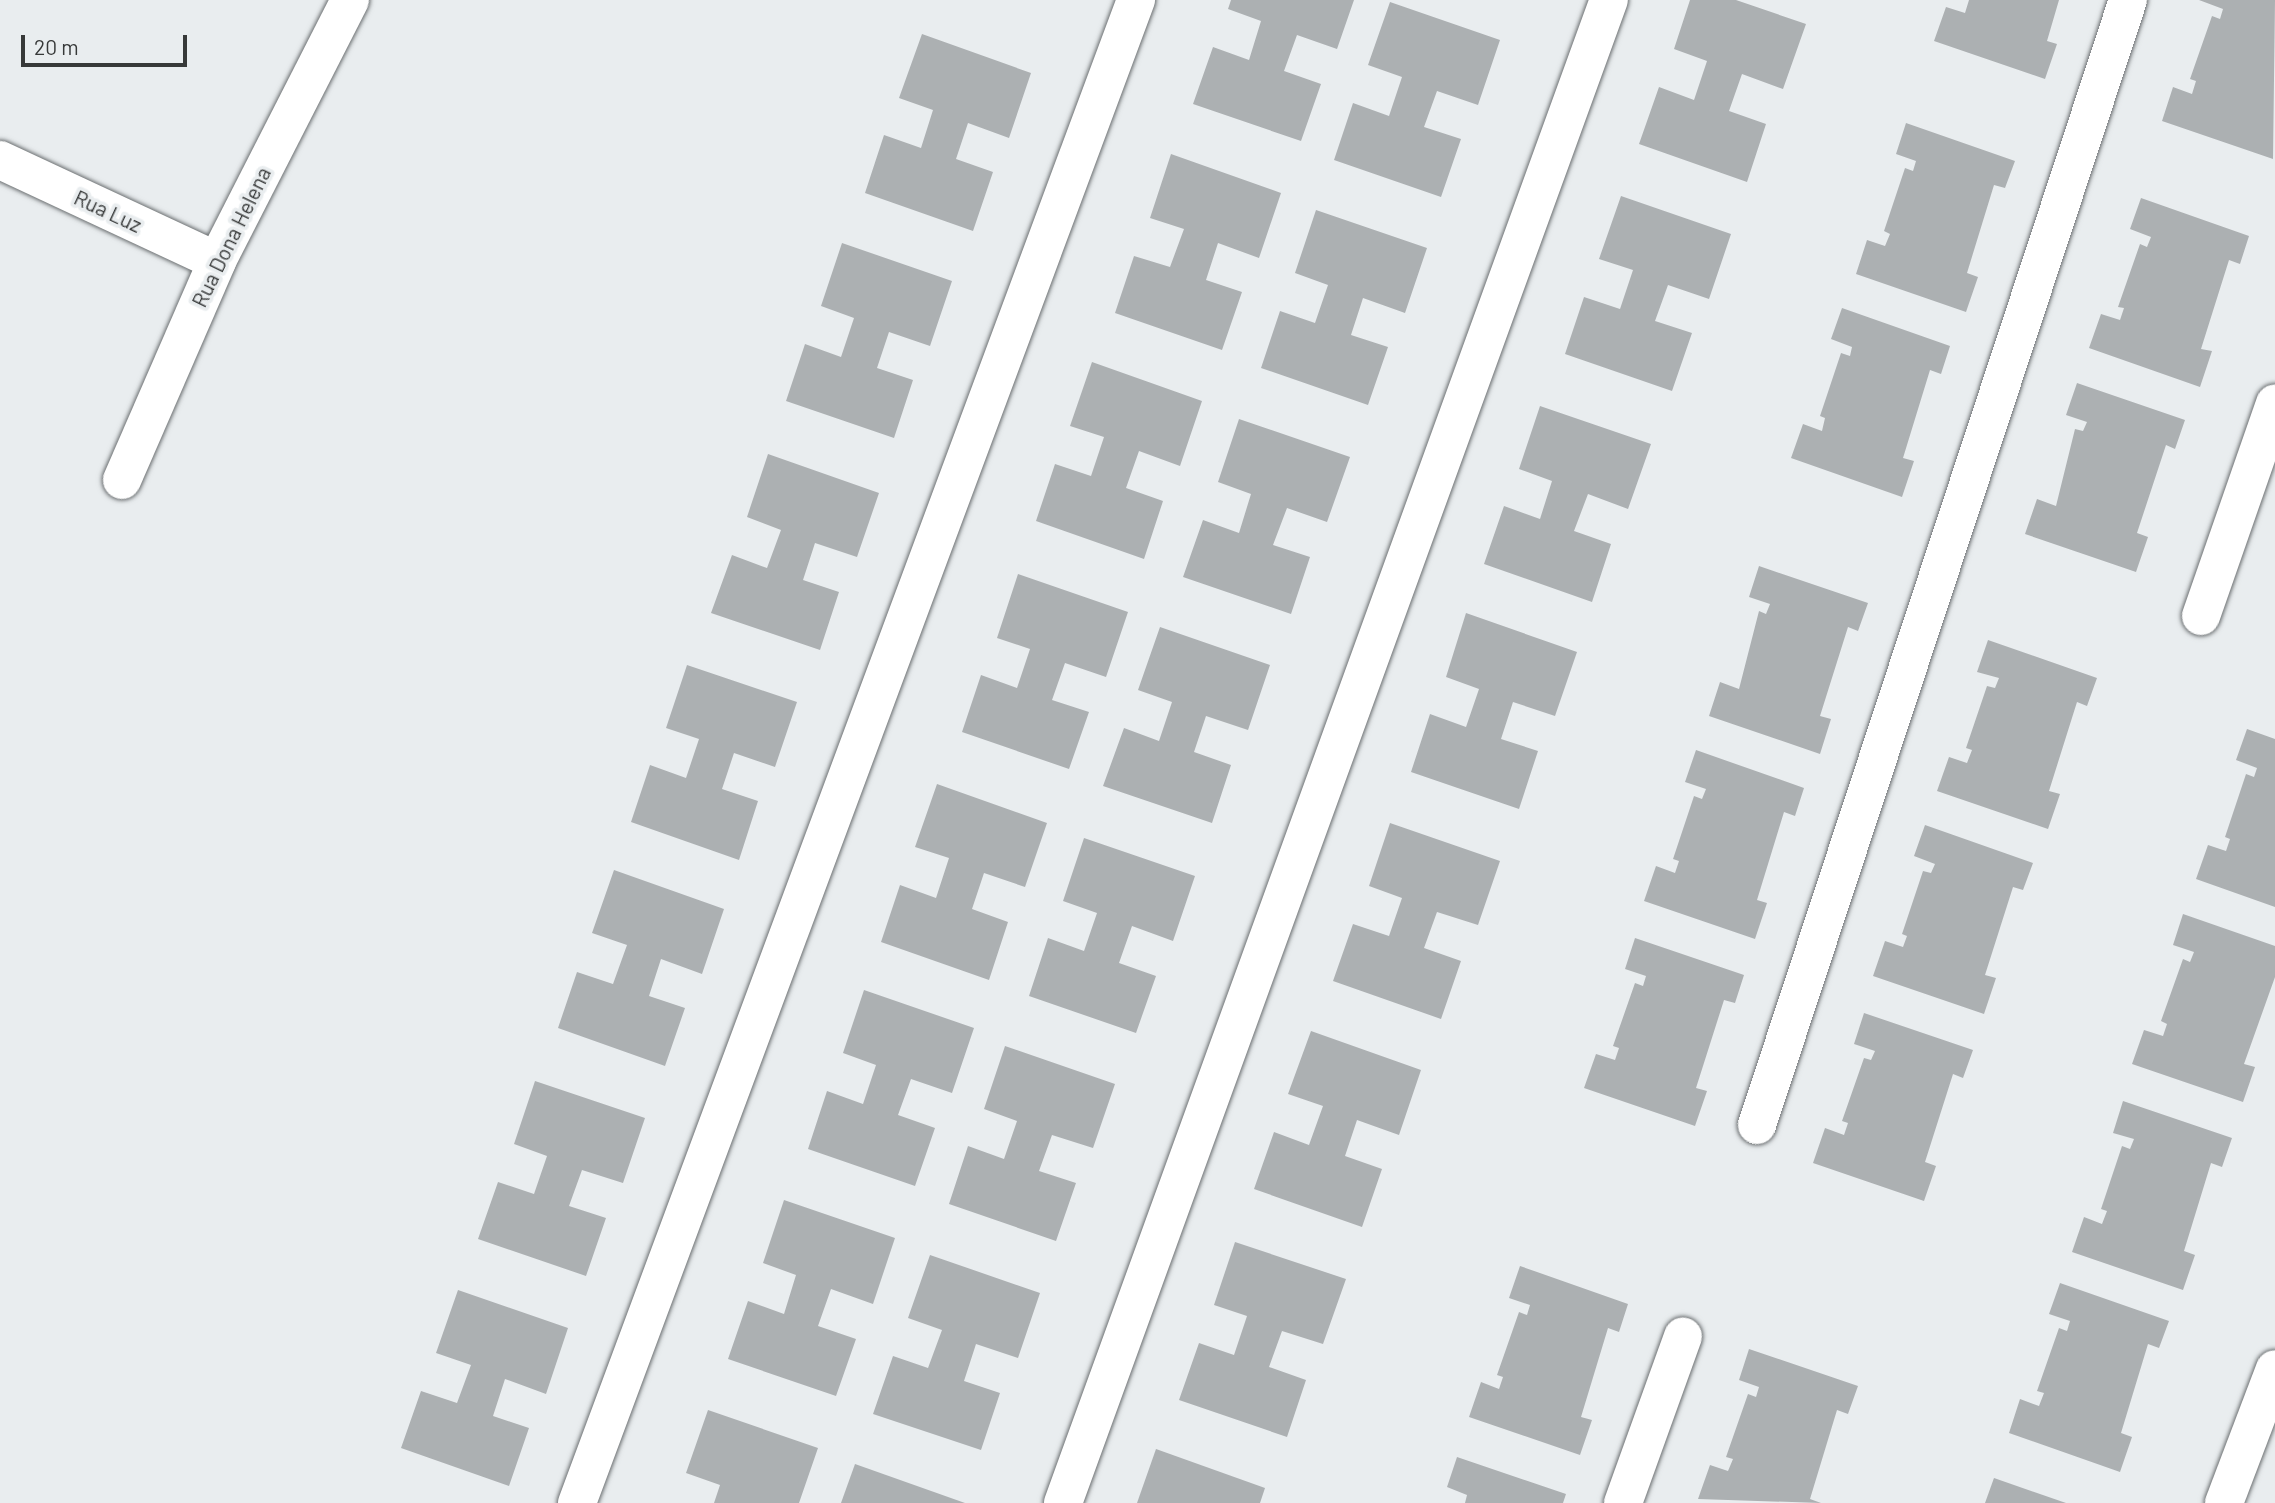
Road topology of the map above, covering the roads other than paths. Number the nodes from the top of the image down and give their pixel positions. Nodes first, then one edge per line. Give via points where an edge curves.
1 (350, 0) edge
2 (1136, 0) edge
3 (1609, 0) edge
4 (2128, 0) edge
5 (0, 160) edge
6 (217, 261) junction
7 (2275, 403) edge
8 (122, 480) dead end
9 (2201, 615) dead end
10 (1757, 1125) dead end
11 (1683, 1336) dead end
12 (2275, 1369) edge
13 (576, 1503) edge
14 (1063, 1503) edge
15 (1623, 1503) edge
16 (2224, 1503) edge

1 - 6 street, Rua Dona Helena
2 - 13 street
3 - 14 street
4 - 10 street
5 - 6 street, Rua Luz
6 - 8 street, Rua Dona Helena
7 - 9 street
11 - 15 street
12 - 16 street

